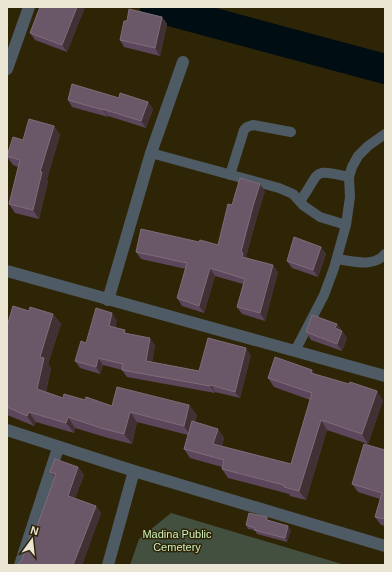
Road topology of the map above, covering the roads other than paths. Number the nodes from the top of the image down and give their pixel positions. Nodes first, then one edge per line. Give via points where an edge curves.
1 (29, 7) edge
2 (183, 62) dead end
3 (7, 69) edge
4 (291, 132) dead end
5 (385, 134) edge
6 (151, 153) junction
7 (230, 175) junction
8 (349, 177) junction
9 (300, 201) junction
10 (346, 225) junction
11 (385, 254) edge
12 (337, 259) junction
13 (7, 271) edge
14 (108, 300) junction
15 (295, 351) junction
16 (385, 376) edge
17 (7, 430) edge
18 (58, 448) junction
19 (134, 471) junction
20 (385, 546) edge
21 (20, 565) edge
22 (108, 565) edge

1 - 3 street
2 - 6 street
4 - 7 lane via 253,125 247,127
5 - 8 lane via 358,156
6 - 7 lane
6 - 14 street
7 - 9 lane via 293,194
8 - 9 lane via 320,173
8 - 10 lane via 350,197
9 - 10 lane via 320,217
10 - 12 lane
11 - 12 lane via 373,261
12 - 15 lane via 324,295
13 - 14 street
14 - 15 street
15 - 16 street
17 - 18 street
18 - 19 street
18 - 21 street
19 - 20 street
19 - 22 street

